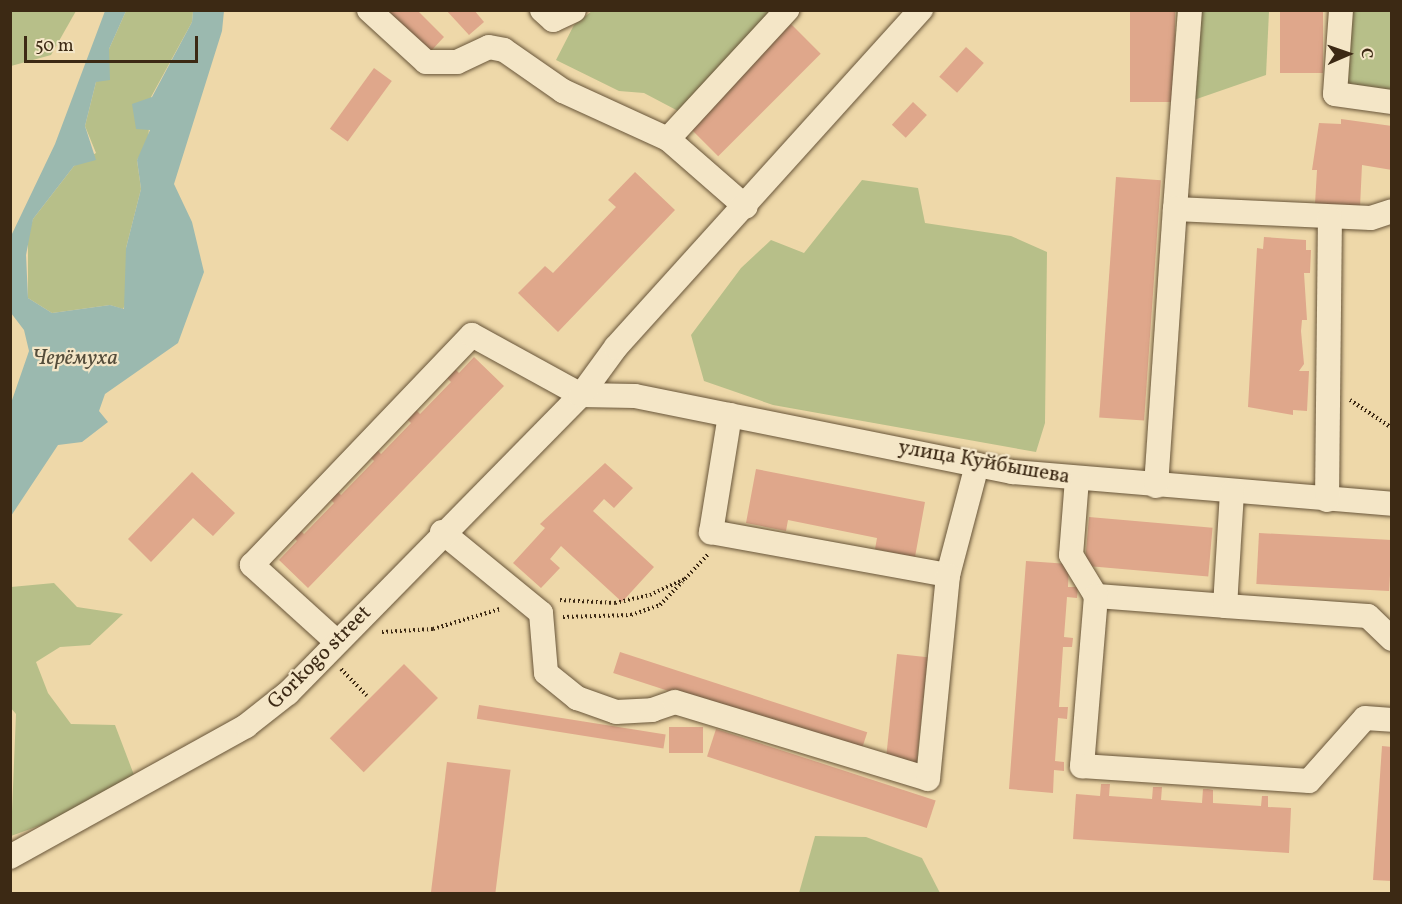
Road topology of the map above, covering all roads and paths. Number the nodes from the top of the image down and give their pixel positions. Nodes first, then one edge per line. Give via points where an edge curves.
1 (369, 10) edge
2 (542, 10) edge
3 (574, 10) edge
4 (787, 10) edge
5 (921, 10) edge
6 (1190, 10) edge
7 (1341, 10) edge
8 (1392, 102) edge
9 (668, 139) junction
10 (746, 207) junction
11 (1175, 209) junction
12 (1392, 211) edge
13 (1330, 218) junction
14 (1328, 386) junction
15 (580, 395) junction
16 (730, 415) junction
17 (1392, 428) edge
18 (977, 465) junction
19 (1077, 479) junction
20 (1156, 486) junction
21 (1232, 492) junction
22 (1327, 500) junction
23 (1392, 504) edge
24 (442, 532) junction
25 (948, 576) junction
26 (685, 579) dead end
27 (1096, 596) junction
28 (1225, 606) junction
29 (541, 613) junction
30 (1392, 639) edge
31 (332, 647) junction
32 (367, 696) dead end
33 (1392, 720) edge
34 (10, 857) edge

1 - 9 street via 426,62 457,62 489,47 504,50 563,91
2 - 3 street via 553,20
4 - 9 street
5 - 10 street, Gorkogo street
6 - 11 street
7 - 8 street via 1335,94
9 - 10 street
10 - 15 street, Gorkogo street via 616,347
11 - 13 street
11 - 20 street
12 - 13 street via 1371,218
13 - 14 street
14 - 17 path
14 - 22 street
15 - 16 street, улица Куйбышева via 616,393
15 - 24 street, Gorkogo street
15 - 31 street via 472,335 252,565
16 - 18 street, улица Куйбышева
16 - 25 street via 711,532
18 - 19 street, улица Куйбышева
18 - 25 street
19 - 20 street, улица Куйбышева
19 - 27 street via 1071,555
20 - 21 street, улица Куйбышева
21 - 22 street, улица Куйбышева
21 - 28 street
22 - 23 street, улица Куйбышева
24 - 29 street
24 - 31 street, Gorkogo street
25 - 29 street via 928,780 675,702 652,710 616,712 577,698 546,673
26 - 29 path via 660,605 632,615 592,619
27 - 28 street
27 - 33 street via 1082,766 1309,782 1365,718
28 - 30 street via 1368,616
31 - 32 path
31 - 34 street, Gorkogo street via 246,726

